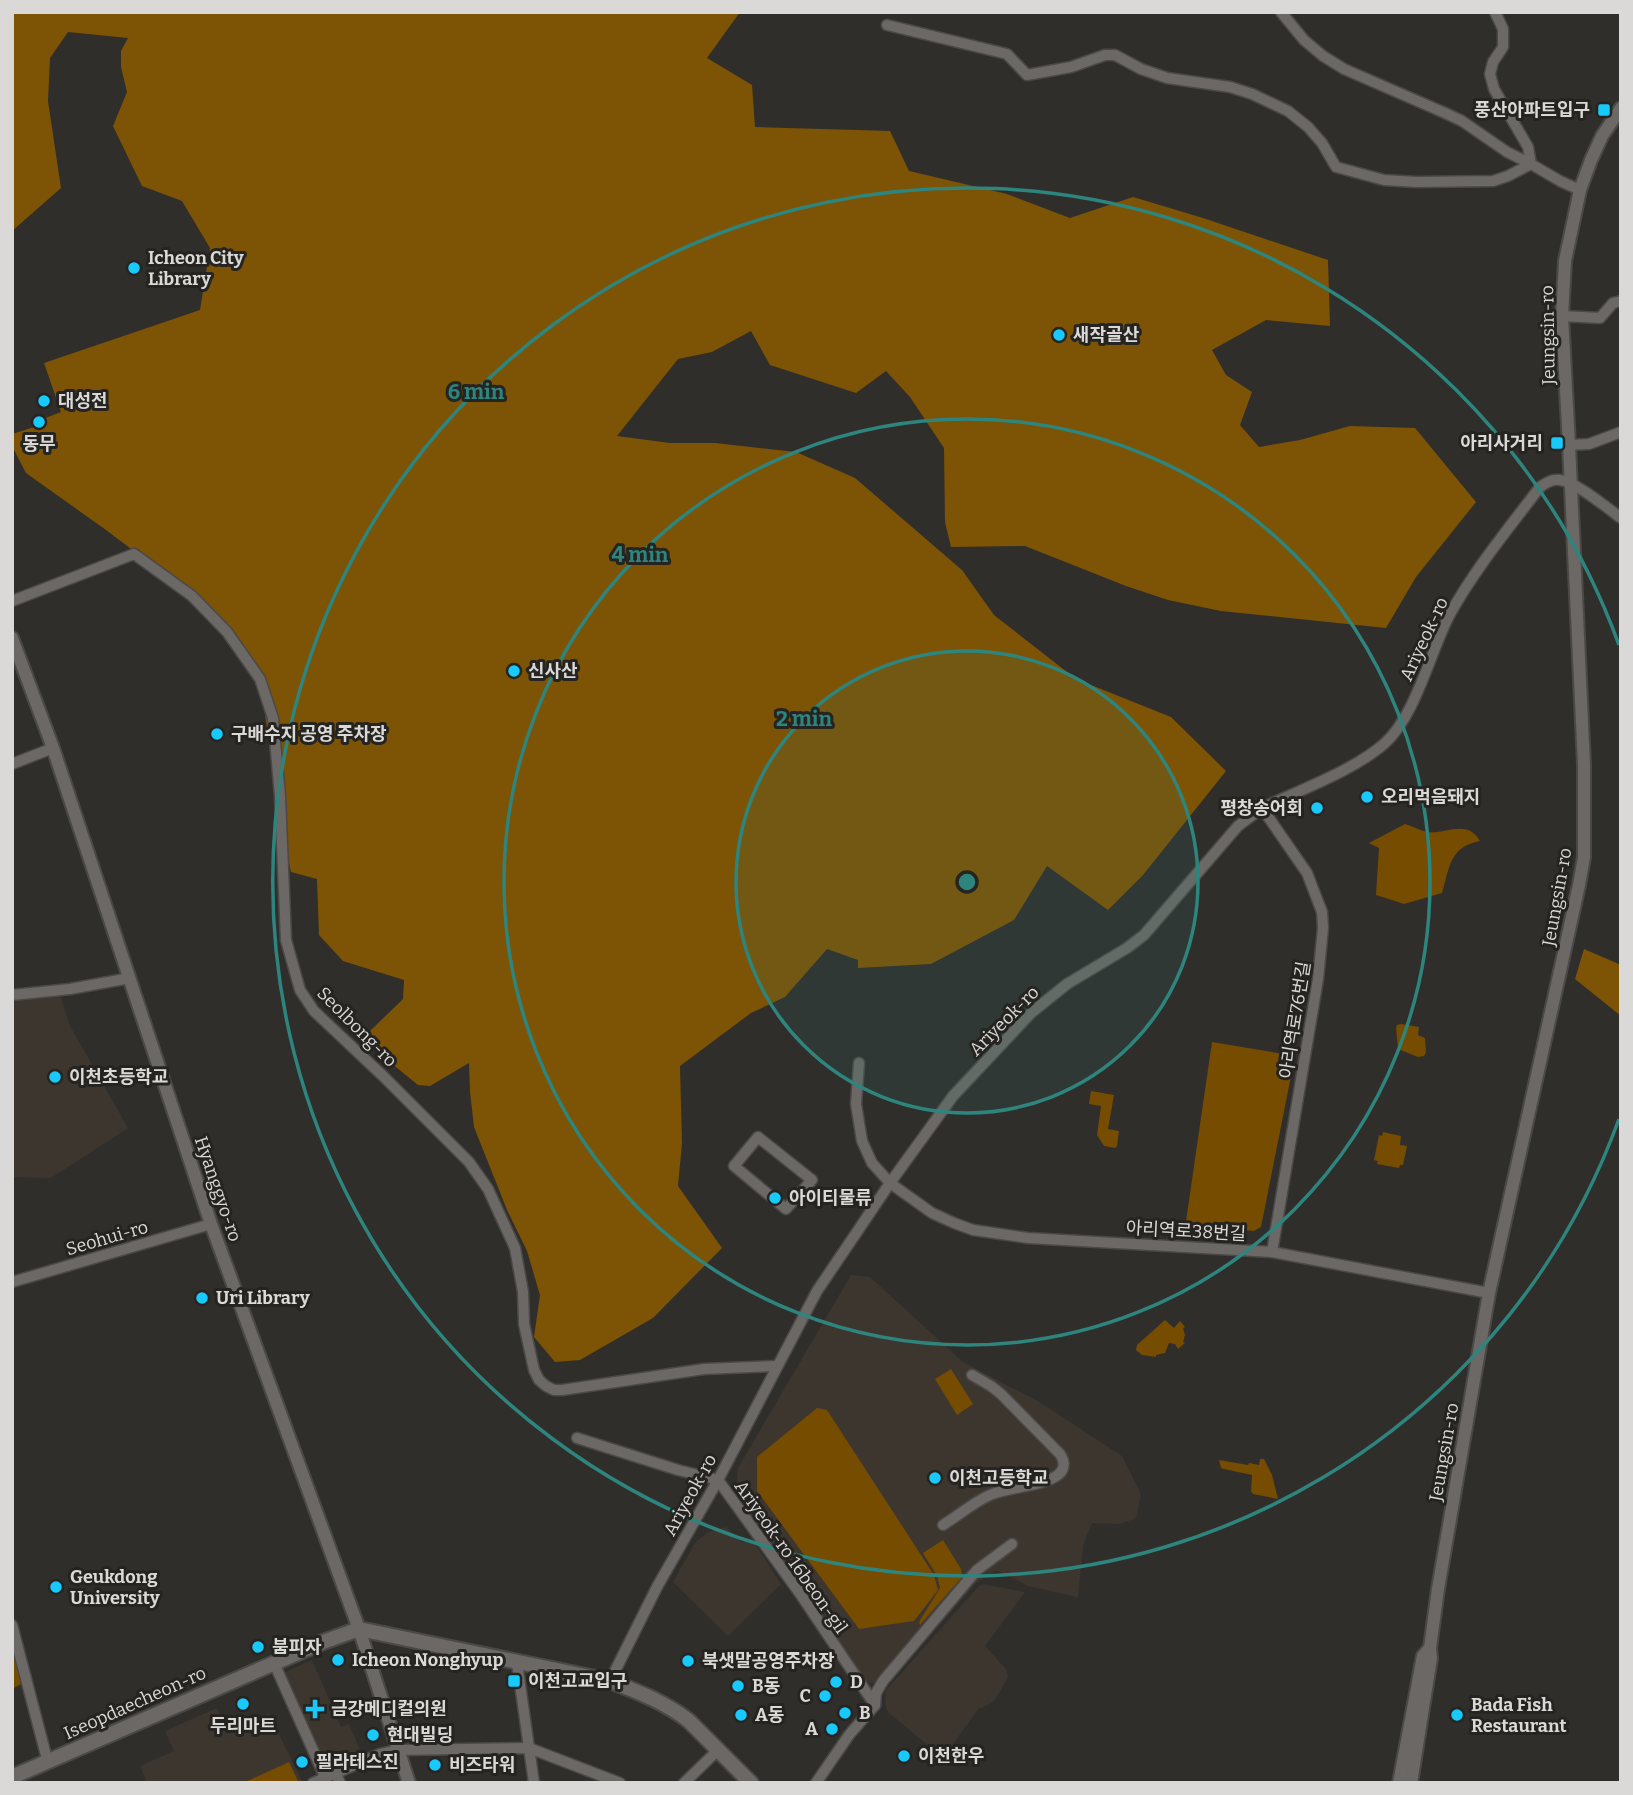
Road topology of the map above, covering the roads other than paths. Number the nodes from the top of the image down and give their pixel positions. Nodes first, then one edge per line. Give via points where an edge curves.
1 (1281, 12) edge
2 (1495, 12) edge
3 (887, 25) dead end
4 (1621, 108) edge
5 (1531, 164) junction
6 (1580, 190) junction
7 (1621, 301) edge
8 (1562, 316) junction
9 (1621, 432) edge
10 (1569, 445) junction
11 (1571, 483) junction
12 (1621, 518) edge
13 (12, 601) edge
14 (12, 638) edge
15 (53, 748) junction
16 (12, 764) edge
17 (1262, 808) junction
18 (130, 978) junction
19 (12, 995) edge
20 (859, 1063) dead end
21 (758, 1137) joint
22 (890, 1183) junction
23 (211, 1224) junction
24 (1272, 1252) junction
25 (12, 1282) edge
26 (1489, 1293) junction
27 (776, 1366) junction
28 (972, 1375) dead end
29 (577, 1438) dead end
30 (718, 1480) junction
31 (943, 1525) dead end
32 (1012, 1544) dead end
33 (12, 1625) edge
34 (359, 1629) junction
35 (1430, 1648) junction
36 (274, 1663) junction
37 (517, 1663) junction
38 (610, 1681) junction
39 (875, 1705) junction
40 (529, 1748) junction
41 (397, 1749) junction
42 (718, 1750) junction
43 (48, 1763) junction
44 (330, 1774) junction
45 (12, 1777) edge
46 (313, 1783) edge
47 (340, 1783) edge
48 (409, 1783) edge
49 (534, 1783) edge
50 (620, 1783) edge
51 (684, 1783) edge
52 (751, 1783) edge
53 (816, 1783) edge
54 (1399, 1783) edge
55 (1410, 1783) edge

1 - 5 street via 1304,40 1344,69 1462,121
2 - 5 street via 1503,29 1503,47 1490,74 1528,147
3 - 5 street via 1007,54 1027,75 1115,55 1167,78 1230,87 1288,111 1322,143 1336,167 1384,180 1493,181
4 - 6 street, Jeungsin-ro via 1602,136
5 - 6 street
6 - 8 street, Jeungsin-ro via 1564,261
7 - 8 street via 1600,318
8 - 10 street, Jeungsin-ro
9 - 10 street via 1589,444
10 - 11 street, Jeungsin-ro
11 - 12 street
11 - 17 street, Ariyeok-ro via 1558,479 1540,487 1478,568 1448,618 1408,712 1386,742 1353,765
11 - 26 street, Jeungsin-ro via 1584,857
13 - 27 street, Seolbong-ro via 134,554 191,596 228,632 260,679 273,718 286,940 300,990 314,1010 469,1161 488,1189 515,1248 524,1324 539,1380 546,1387 562,1390 704,1369
14 - 15 street, Hyanggyo-ro
15 - 16 street
15 - 18 street, Hyanggyo-ro
17 - 22 street, Ariyeok-ro via 1238,826 1144,935 1066,984 1031,1013 953,1096
17 - 24 street, 아리역로76번길 via 1307,873 1322,912 1323,928
18 - 19 street
18 - 23 street, Hyanggyo-ro
20 - 22 street, 아리역로38번길 via 856,1104 862,1141 872,1163
21 - 21 street via 812,1180 786,1209 734,1166
22 - 24 street, 아리역로38번길 via 932,1213 983,1232
22 - 27 street, Ariyeok-ro via 825,1278
23 - 25 street, Seohui-ro
23 - 34 street, Hyanggyo-ro
24 - 26 street, 아리역로38번길
26 - 35 street, Jeungsin-ro
27 - 30 street, Ariyeok-ro
28 - 31 street via 1001,1394 1060,1454 1063,1468 1048,1480 989,1496
29 - 30 street, Ariyeok-ro 16beon-gil
30 - 38 street, Ariyeok-ro
30 - 39 street, Ariyeok-ro 16beon-gil
32 - 39 street via 970,1578 883,1681
33 - 43 street
34 - 36 main road, Iseopdaecheon-ro
34 - 37 main road
34 - 41 street, Hyanggyo-ro
35 - 54 street, Jeungsin-ro via 1423,1656
35 - 55 street, Jeungsin-ro
36 - 43 main road, Iseopdaecheon-ro
36 - 44 street
37 - 38 main road
37 - 40 street
38 - 42 main road via 678,1713
39 - 53 street
40 - 41 street
40 - 49 street
40 - 50 street
41 - 44 street
41 - 48 street, Hyanggyo-ro
42 - 51 street
42 - 52 main road
43 - 45 main road, Iseopdaecheon-ro
44 - 46 street
44 - 47 street

